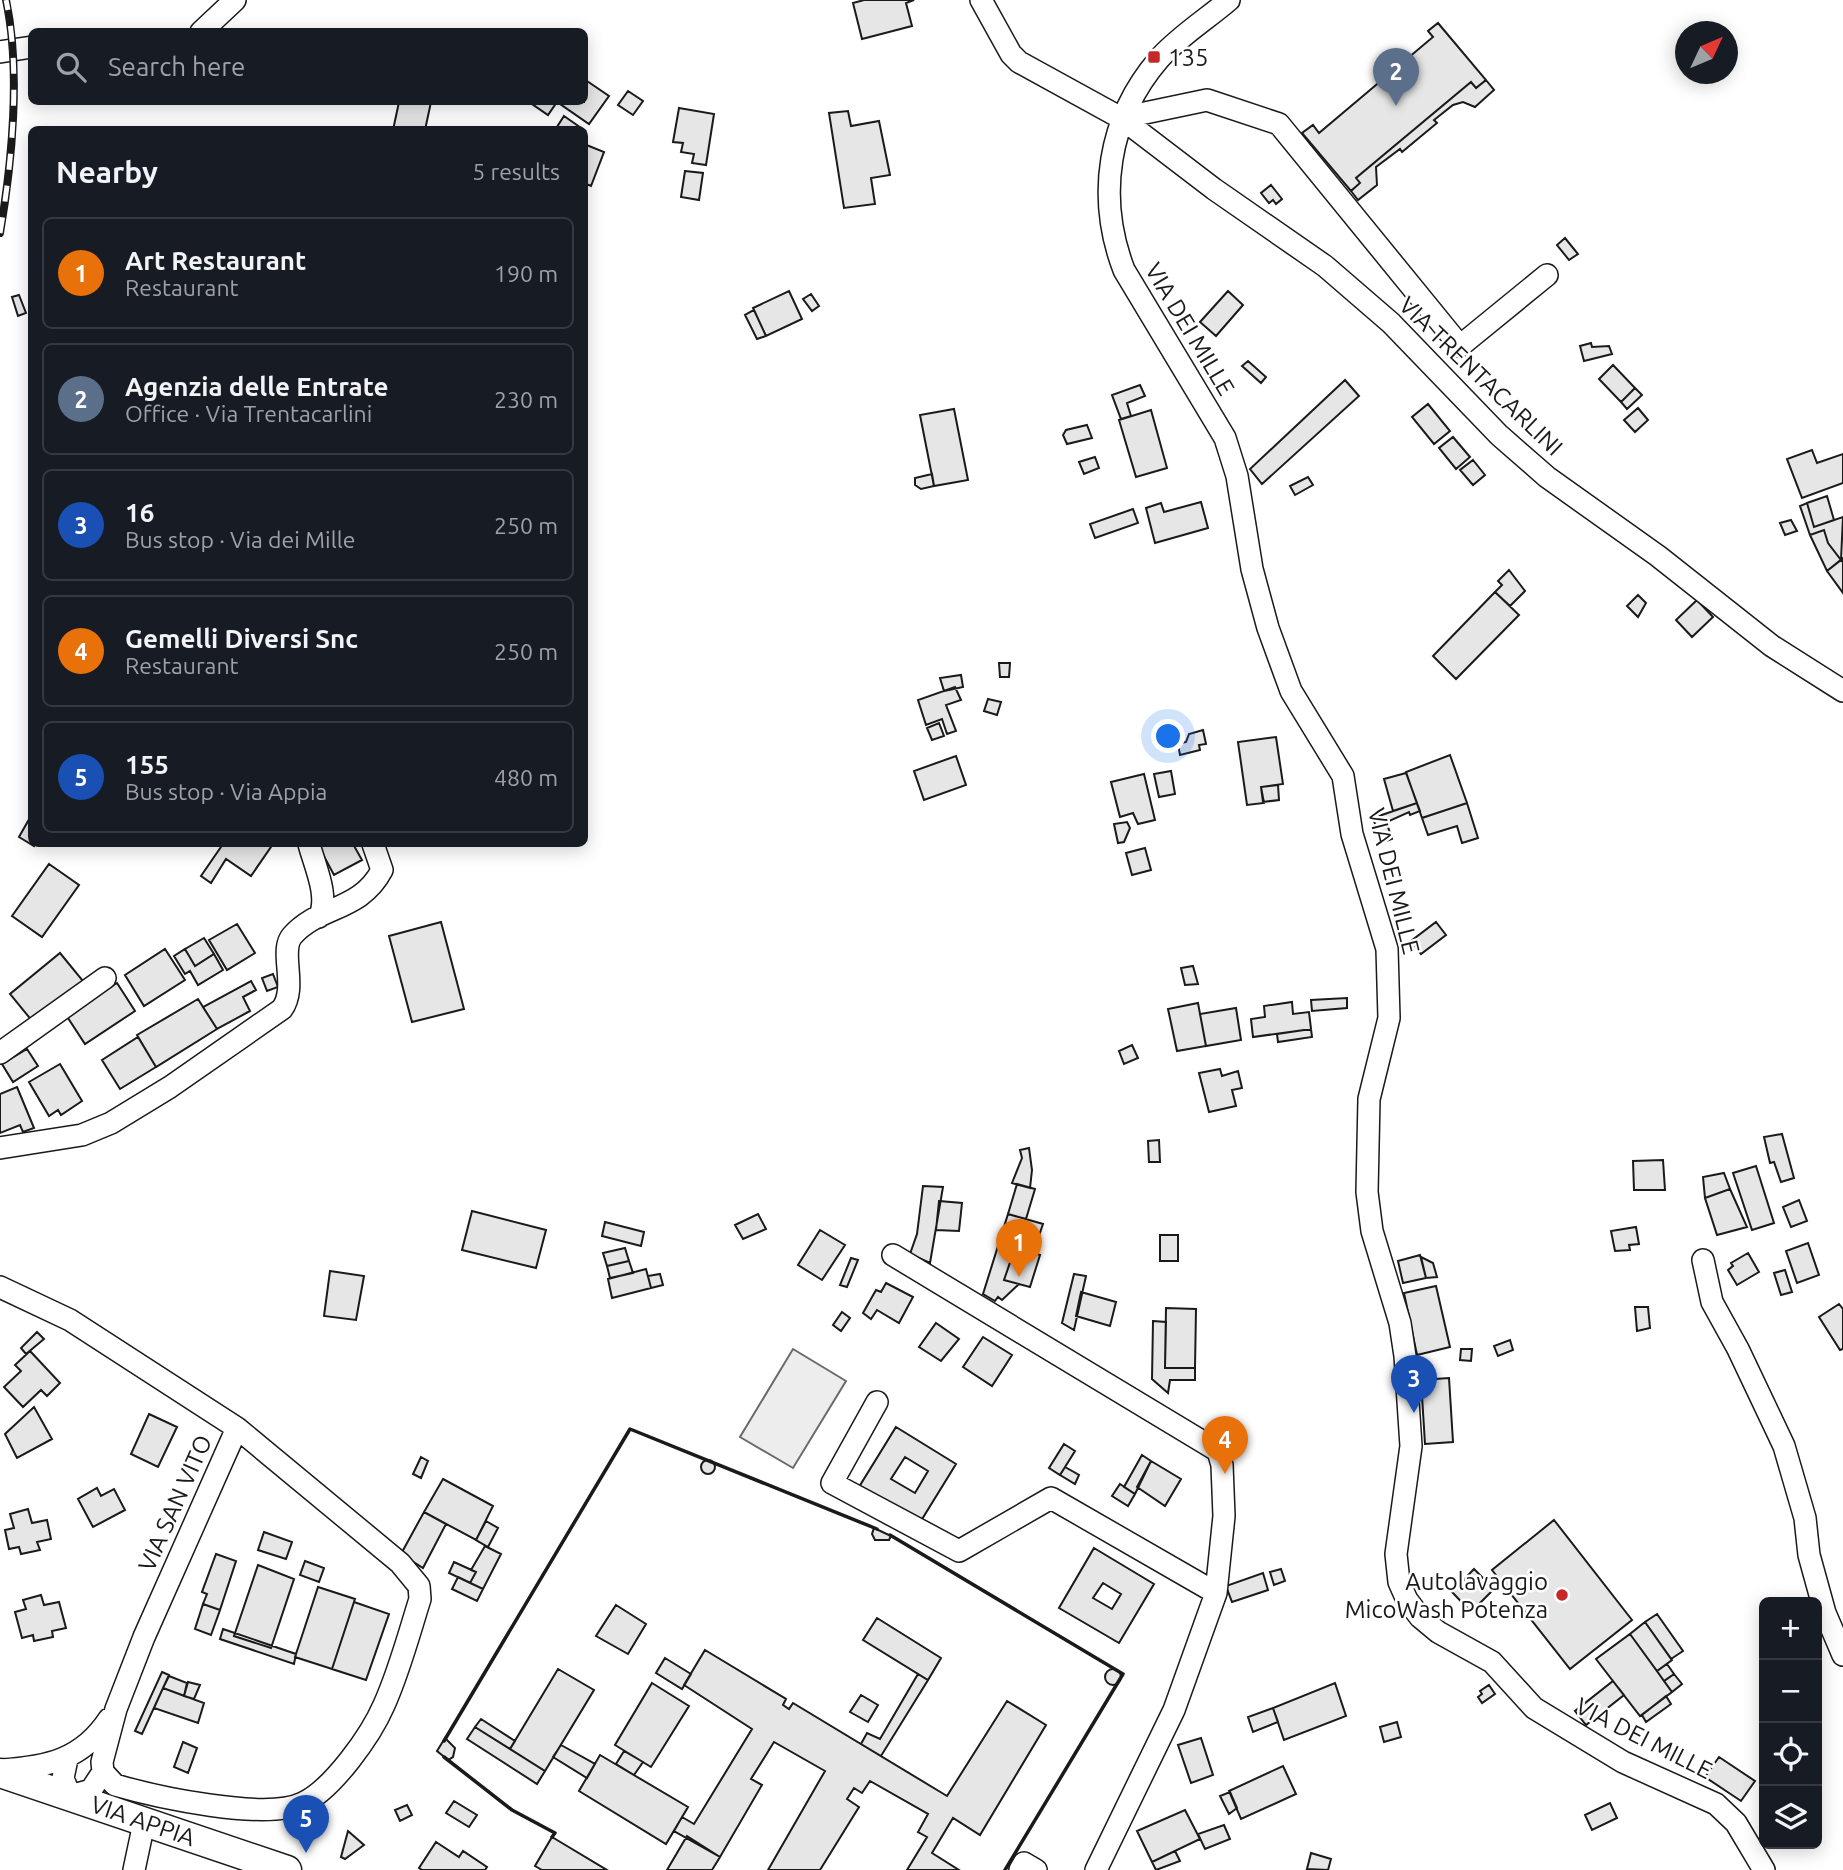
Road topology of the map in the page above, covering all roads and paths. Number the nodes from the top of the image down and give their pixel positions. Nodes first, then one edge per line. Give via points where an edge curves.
1 (235, 0) edge
2 (981, 0) edge
3 (1229, 0) edge
4 (205, 28) edge
5 (28, 48) edge
6 (0, 52) edge
7 (1121, 118) junction
8 (1547, 275) dead end
9 (1843, 691) edge
10 (310, 847) edge
11 (374, 847) edge
12 (319, 917) junction
13 (105, 978) dead end
14 (0, 1053) edge
15 (0, 1148) edge
16 (893, 1255) dead end
17 (1703, 1260) dead end
18 (0, 1287) edge
19 (877, 1402) dead end
20 (237, 1428) junction
21 (1216, 1593) junction
22 (1843, 1655) edge
23 (116, 1709) junction
24 (67, 1759) junction
25 (0, 1771) edge
26 (103, 1772) junction
27 (70, 1796) junction
28 (119, 1799) junction
29 (144, 1822) junction
30 (134, 1870) edge
31 (287, 1870) edge
32 (1020, 1870) edge
33 (1036, 1870) edge
34 (1096, 1870) edge
35 (1764, 1870) edge

1 - 4 street
2 - 7 street via 1019,62
3 - 7 street, VIA DEI MILLE via 1161,57
5 - 6 street
7 - 8 street via 1207,100 1279,124 1460,346
7 - 9 street, VIA TRENTACARLINI via 1353,288 1547,477 1772,646
7 - 35 street, VIA DEI MILLE via 1111,159 1116,250 1225,438 1269,628 1291,691 1343,776 1352,834 1387,949 1389,1018 1369,1099 1367,1192 1372,1231 1400,1323 1405,1356 1411,1446 1396,1554 1399,1582 1420,1617 1492,1662 1534,1709 1623,1762 1716,1804 1736,1823
10 - 12 street via 322,894
11 - 12 street via 382,870 373,887
12 - 15 street via 288,944 288,1001 282,1009 111,1123 82,1135
13 - 14 street
16 - 21 street via 1218,1451 1224,1516
17 - 22 street via 1712,1302 1784,1446 1805,1518 1808,1555
18 - 20 street, VIA SAN VITO via 70,1320
19 - 21 street via 832,1483 959,1551 1051,1498
20 - 23 street, VIA SAN VITO
20 - 28 street via 406,1569 419,1586 418,1607 384,1707 347,1763 304,1803 266,1812
21 - 34 street via 1174,1710
23 - 24 street via 93,1740
23 - 26 street, VIA SAN VITO
24 - 25 street via 38,1768
24 - 27 street via 63,1778
25 - 27 main road, VIA APPIA
26 - 27 street via 91,1790
26 - 28 street
27 - 28 main road, VIA APPIA
28 - 29 main road, VIA APPIA
29 - 30 street
29 - 31 main road, VIA APPIA
32 - 33 street via 1024,1863

